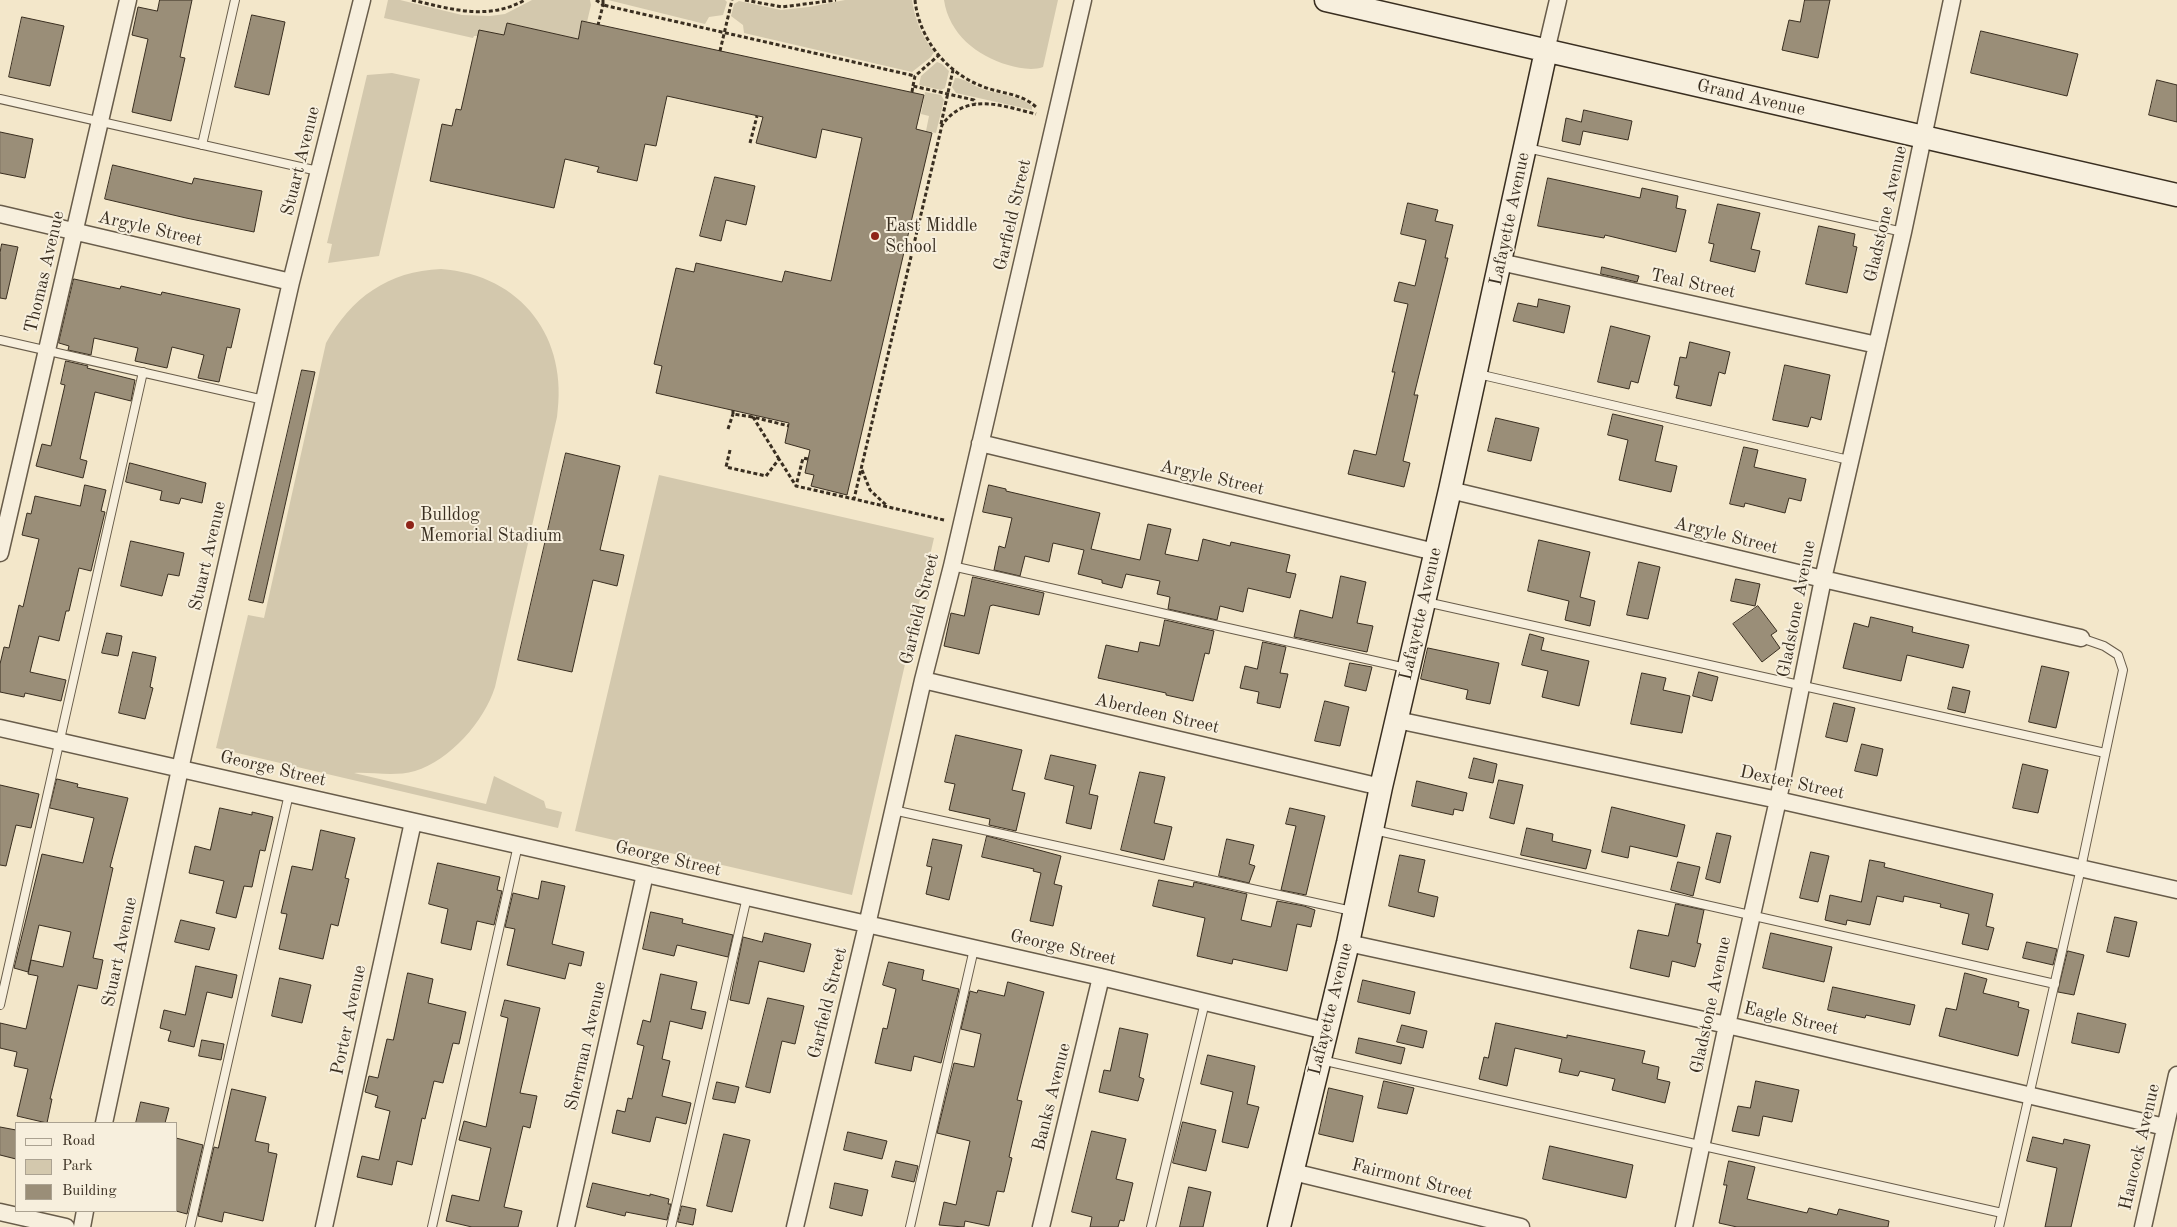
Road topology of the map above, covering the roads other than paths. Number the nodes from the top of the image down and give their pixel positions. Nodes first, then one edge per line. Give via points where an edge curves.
1 (128, 0) edge
2 (235, 0) edge
3 (362, 0) edge
4 (1083, 0) edge
5 (1326, 0) edge
6 (1558, 0) edge
7 (1951, 0) edge
8 (1546, 51) junction
9 (0, 99) edge
10 (100, 122) junction
11 (1924, 137) junction
12 (202, 145) junction
13 (1525, 148) junction
14 (318, 171) junction
15 (2177, 195) edge
16 (0, 214) edge
17 (74, 232) junction
18 (1903, 232) junction
19 (1500, 262) junction
20 (291, 282) junction
21 (0, 340) edge
22 (1877, 345) junction
23 (47, 350) junction
24 (143, 372) junction
25 (1476, 374) junction
26 (264, 400) junction
27 (980, 443) junction
28 (1849, 460) junction
29 (1450, 490) junction
30 (0, 552) edge
31 (1435, 552) junction
32 (952, 566) junction
33 (1823, 580) junction
34 (1424, 602) junction
35 (2081, 638) joint
36 (1409, 668) junction
37 (923, 680) junction
38 (1802, 685) junction
39 (1397, 720) junction
40 (0, 728) edge
41 (60, 742) junction
42 (2106, 753) junction
43 (180, 769) junction
44 (1381, 787) junction
45 (289, 794) junction
46 (1778, 800) junction
47 (893, 810) junction
48 (413, 822) junction
49 (1372, 830) junction
50 (518, 845) junction
51 (2081, 868) junction
52 (645, 874) junction
53 (2177, 890) edge
54 (747, 897) junction
55 (1354, 912) junction
56 (1751, 914) junction
57 (867, 925) junction
58 (1348, 943) junction
59 (974, 949) junction
60 (1101, 977) junction
61 (2054, 984) junction
62 (1205, 1002) junction
63 (0, 1004) edge
64 (1727, 1024) junction
65 (1326, 1031) junction
66 (1319, 1060) junction
67 (2177, 1075) edge
68 (2029, 1095) junction
69 (104, 1122) edge
70 (2165, 1127) junction
71 (1703, 1145) junction
72 (1293, 1172) junction
73 (0, 1212) edge
74 (86, 1212) edge
75 (2002, 1213) junction
76 (66, 1227) edge
77 (82, 1227) edge
78 (190, 1227) edge
79 (324, 1227) edge
80 (432, 1227) edge
81 (566, 1227) edge
82 (670, 1227) edge
83 (795, 1227) edge
84 (910, 1227) edge
85 (1041, 1227) edge
86 (1151, 1227) edge
87 (1279, 1227) edge
88 (1521, 1227) edge
89 (1684, 1227) edge
90 (1999, 1227) edge
91 (2143, 1227) edge

1 - 10 street, Thomas Avenue
2 - 12 lane
3 - 14 street, Stuart Avenue
4 - 27 street, Garfield Street
5 - 8 street, Grand Avenue
6 - 8 street, Lafayette Avenue
7 - 11 street, Gladstone Avenue
8 - 11 street, Grand Avenue
8 - 13 street, Lafayette Avenue
9 - 10 lane
10 - 12 lane
10 - 17 street, Thomas Avenue
11 - 15 street, Grand Avenue
11 - 18 street, Gladstone Avenue
12 - 14 lane
13 - 18 lane
13 - 19 street, Lafayette Avenue
14 - 20 street, Stuart Avenue
16 - 17 street, Argyle Street
17 - 20 street, Argyle Street
17 - 23 street, Thomas Avenue
18 - 22 street, Gladstone Avenue
19 - 22 street, Teal Street
19 - 25 street, Lafayette Avenue
20 - 26 street, Stuart Avenue
21 - 23 lane
22 - 28 street, Gladstone Avenue
23 - 24 lane
23 - 30 street, Thomas Avenue
24 - 26 lane
24 - 41 lane
25 - 28 lane
25 - 29 street, Lafayette Avenue
26 - 43 street, Stuart Avenue
27 - 31 street, Argyle Street
27 - 32 street, Garfield Street
28 - 33 street, Gladstone Avenue
29 - 31 street, Lafayette Avenue
29 - 33 street, Argyle Street
31 - 34 street, Lafayette Avenue
32 - 36 lane
32 - 37 street, Garfield Street
33 - 35 street, Argyle Street
33 - 38 street, Gladstone Avenue
34 - 36 street, Lafayette Avenue
34 - 38 lane
35 - 42 lane via 2118,655 2123,670
36 - 39 street, Lafayette Avenue
37 - 44 street, Aberdeen Street
37 - 47 street, Garfield Street
38 - 42 lane
38 - 46 street, Gladstone Avenue
39 - 44 street, Lafayette Avenue
39 - 46 street, Dexter Street
40 - 41 street, George Street
41 - 43 street, George Street
41 - 63 lane
42 - 51 lane
43 - 45 street, George Street
43 - 69 street, Stuart Avenue
44 - 49 street, Lafayette Avenue
45 - 48 street, George Street
45 - 78 lane
46 - 51 street, Dexter Street
46 - 56 street, Gladstone Avenue
47 - 55 lane
47 - 57 street, Garfield Street
48 - 50 street, George Street
48 - 79 street, Porter Avenue
49 - 55 street, Lafayette Avenue
49 - 56 lane
50 - 52 street, George Street
50 - 80 lane
51 - 53 street, Dexter Street
51 - 61 lane
52 - 54 street, George Street
52 - 81 street, Sherman Avenue
54 - 57 street, George Street
54 - 82 lane
55 - 58 street, Lafayette Avenue
56 - 61 lane
56 - 64 street, Gladstone Avenue
57 - 59 street, George Street
57 - 83 street, Garfield Street
58 - 64 street, Eagle Street
58 - 65 street, Lafayette Avenue
59 - 60 street, George Street
59 - 84 lane
60 - 62 street, George Street
60 - 85 street, Banks Avenue
61 - 68 lane
62 - 65 street, George Street
62 - 86 lane
64 - 68 street, Eagle Street
64 - 71 street, Gladstone Avenue
65 - 66 street, Lafayette Avenue
66 - 71 lane
66 - 72 street, Lafayette Avenue
67 - 70 street, Hancock Avenue
68 - 70 street, Eagle Street
68 - 75 lane
70 - 91 street, Hancock Avenue
71 - 75 lane
71 - 89 street, Gladstone Avenue
72 - 87 street, Lafayette Avenue
72 - 88 street, Fairmont Street
73 - 76 street
74 - 77 street
75 - 90 lane

